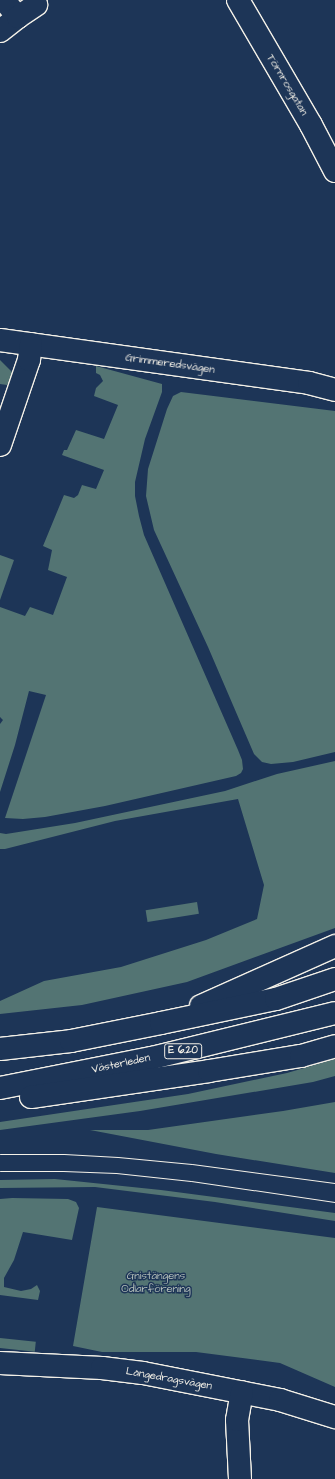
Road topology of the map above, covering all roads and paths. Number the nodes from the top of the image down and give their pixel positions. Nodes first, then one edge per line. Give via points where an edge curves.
1 (4, 0) edge
2 (238, 0) edge
3 (36, 5) dead end
4 (18, 16) junction
5 (0, 32) edge
6 (335, 171) edge
7 (0, 340) edge
8 (32, 344) junction
9 (335, 375) edge
10 (309, 383) junction
11 (335, 390) edge
12 (0, 445) edge
13 (335, 946) edge
14 (335, 979) edge
15 (335, 1013) edge
16 (161, 1023) junction
17 (335, 1046) edge
18 (0, 1049) edge
19 (0, 1088) edge
20 (0, 1097) edge
21 (0, 1362) edge
22 (242, 1392) junction
23 (335, 1416) edge
24 (240, 1479) edge

1 - 4 main road
2 - 6 main road, Törnrosgatan
3 - 4 main road
4 - 5 main road
7 - 8 main road, Grimmeredsvägen
8 - 10 main road, Grimmeredsvägen
8 - 12 main road
9 - 10 main road, Grimmeredsvägen
10 - 11 main road, Grimmeredsvägen
13 - 16 main road
14 - 16 main road via 276,999
15 - 19 main road, Västerleden / E 6.20 via 152,1058
16 - 18 main road via 71,1041
17 - 20 main road via 301,1056 209,1071 34,1096
21 - 22 main road, Långedragsvägen via 102,1368
22 - 23 main road, Långedragsvägen
22 - 24 main road via 237,1420

